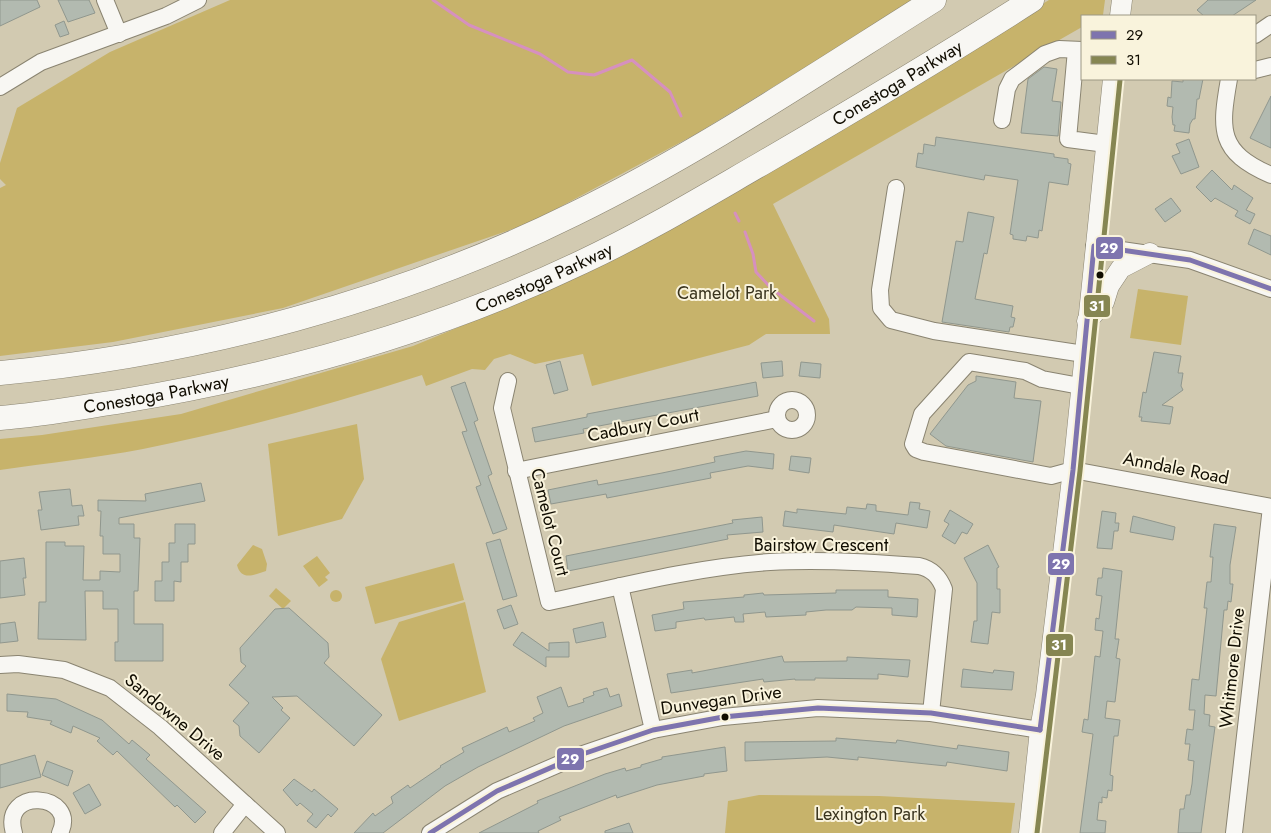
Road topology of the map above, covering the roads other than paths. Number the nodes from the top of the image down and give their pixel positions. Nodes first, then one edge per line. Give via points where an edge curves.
1 (105, 0) edge
2 (198, 0) edge
3 (934, 0) edge
4 (1032, 0) edge
5 (1122, 0) edge
6 (1120, 15) edge
7 (1271, 24) edge
8 (1256, 33) edge
9 (119, 34) junction
10 (1079, 50) edge
11 (1271, 66) edge
12 (1256, 70) edge
13 (1113, 80) edge
14 (1229, 80) edge
15 (1, 82) edge
16 (1002, 120) dead end
17 (1106, 144) junction
18 (1271, 175) edge
19 (896, 188) dead end
20 (1094, 246) junction
21 (1150, 253) junction
22 (1268, 290) edge
23 (1087, 321) junction
24 (1084, 354) junction
25 (0, 372) edge
26 (508, 382) dead end
27 (1080, 386) junction
28 (0, 418) edge
29 (777, 419) dead end
30 (1073, 470) junction
31 (516, 471) junction
32 (1271, 507) edge
33 (620, 586) junction
34 (0, 665) edge
35 (931, 713) junction
36 (653, 730) junction
37 (1040, 730) junction
38 (245, 804) junction
39 (9, 825) edge
40 (60, 833) edge
41 (222, 833) edge
42 (277, 833) edge
43 (430, 833) edge
44 (1030, 833) edge
45 (1234, 833) edge

1 - 9 street
2 - 9 street
3 - 25 highway via 760,110 634,182 573,215 484,254 377,294 238,334 72,366
4 - 28 highway, Conestoga Parkway via 917,74 656,224 581,263 481,304 339,352 208,386
5 - 6 main road
7 - 8 street
9 - 15 street via 41,62
10 - 16 street via 1059,49 1045,54 1012,79
10 - 17 street via 1068,139
11 - 12 street
13 - 17 main road
14 - 18 street via 1222,116 1228,142 1237,155
17 - 20 main road
19 - 24 street via 880,290 881,308 891,320 934,331
20 - 21 street
20 - 23 main road
21 - 22 street via 1190,260
21 - 23 main road via 1121,268 1109,286 1104,302
23 - 24 main road
24 - 27 main road
26 - 31 street, Camelot Court via 502,408
27 - 30 main road
27 - 30 street via 1042,380 1025,371 969,362 922,414 913,444 924,452 1051,476
29 - 31 street, Cadbury Court
30 - 32 street, Anndale Road
30 - 37 main road
31 - 33 street, Camelot Court via 549,602
32 - 45 street, Whitmore Drive
33 - 35 street, Bairstow Crescent via 702,570 768,562 850,561 930,568 944,589
33 - 36 street
34 - 38 street, Sandowne Drive via 64,670 110,688 148,715
35 - 36 street, Dunvegan Drive via 818,708 723,717
35 - 37 street, Dunvegan Drive
36 - 43 street, Dunvegan Drive via 536,773 497,791
37 - 44 main road
38 - 41 street
38 - 42 street, Sandowne Drive
39 - 40 street via 25,802 44,800 59,812

